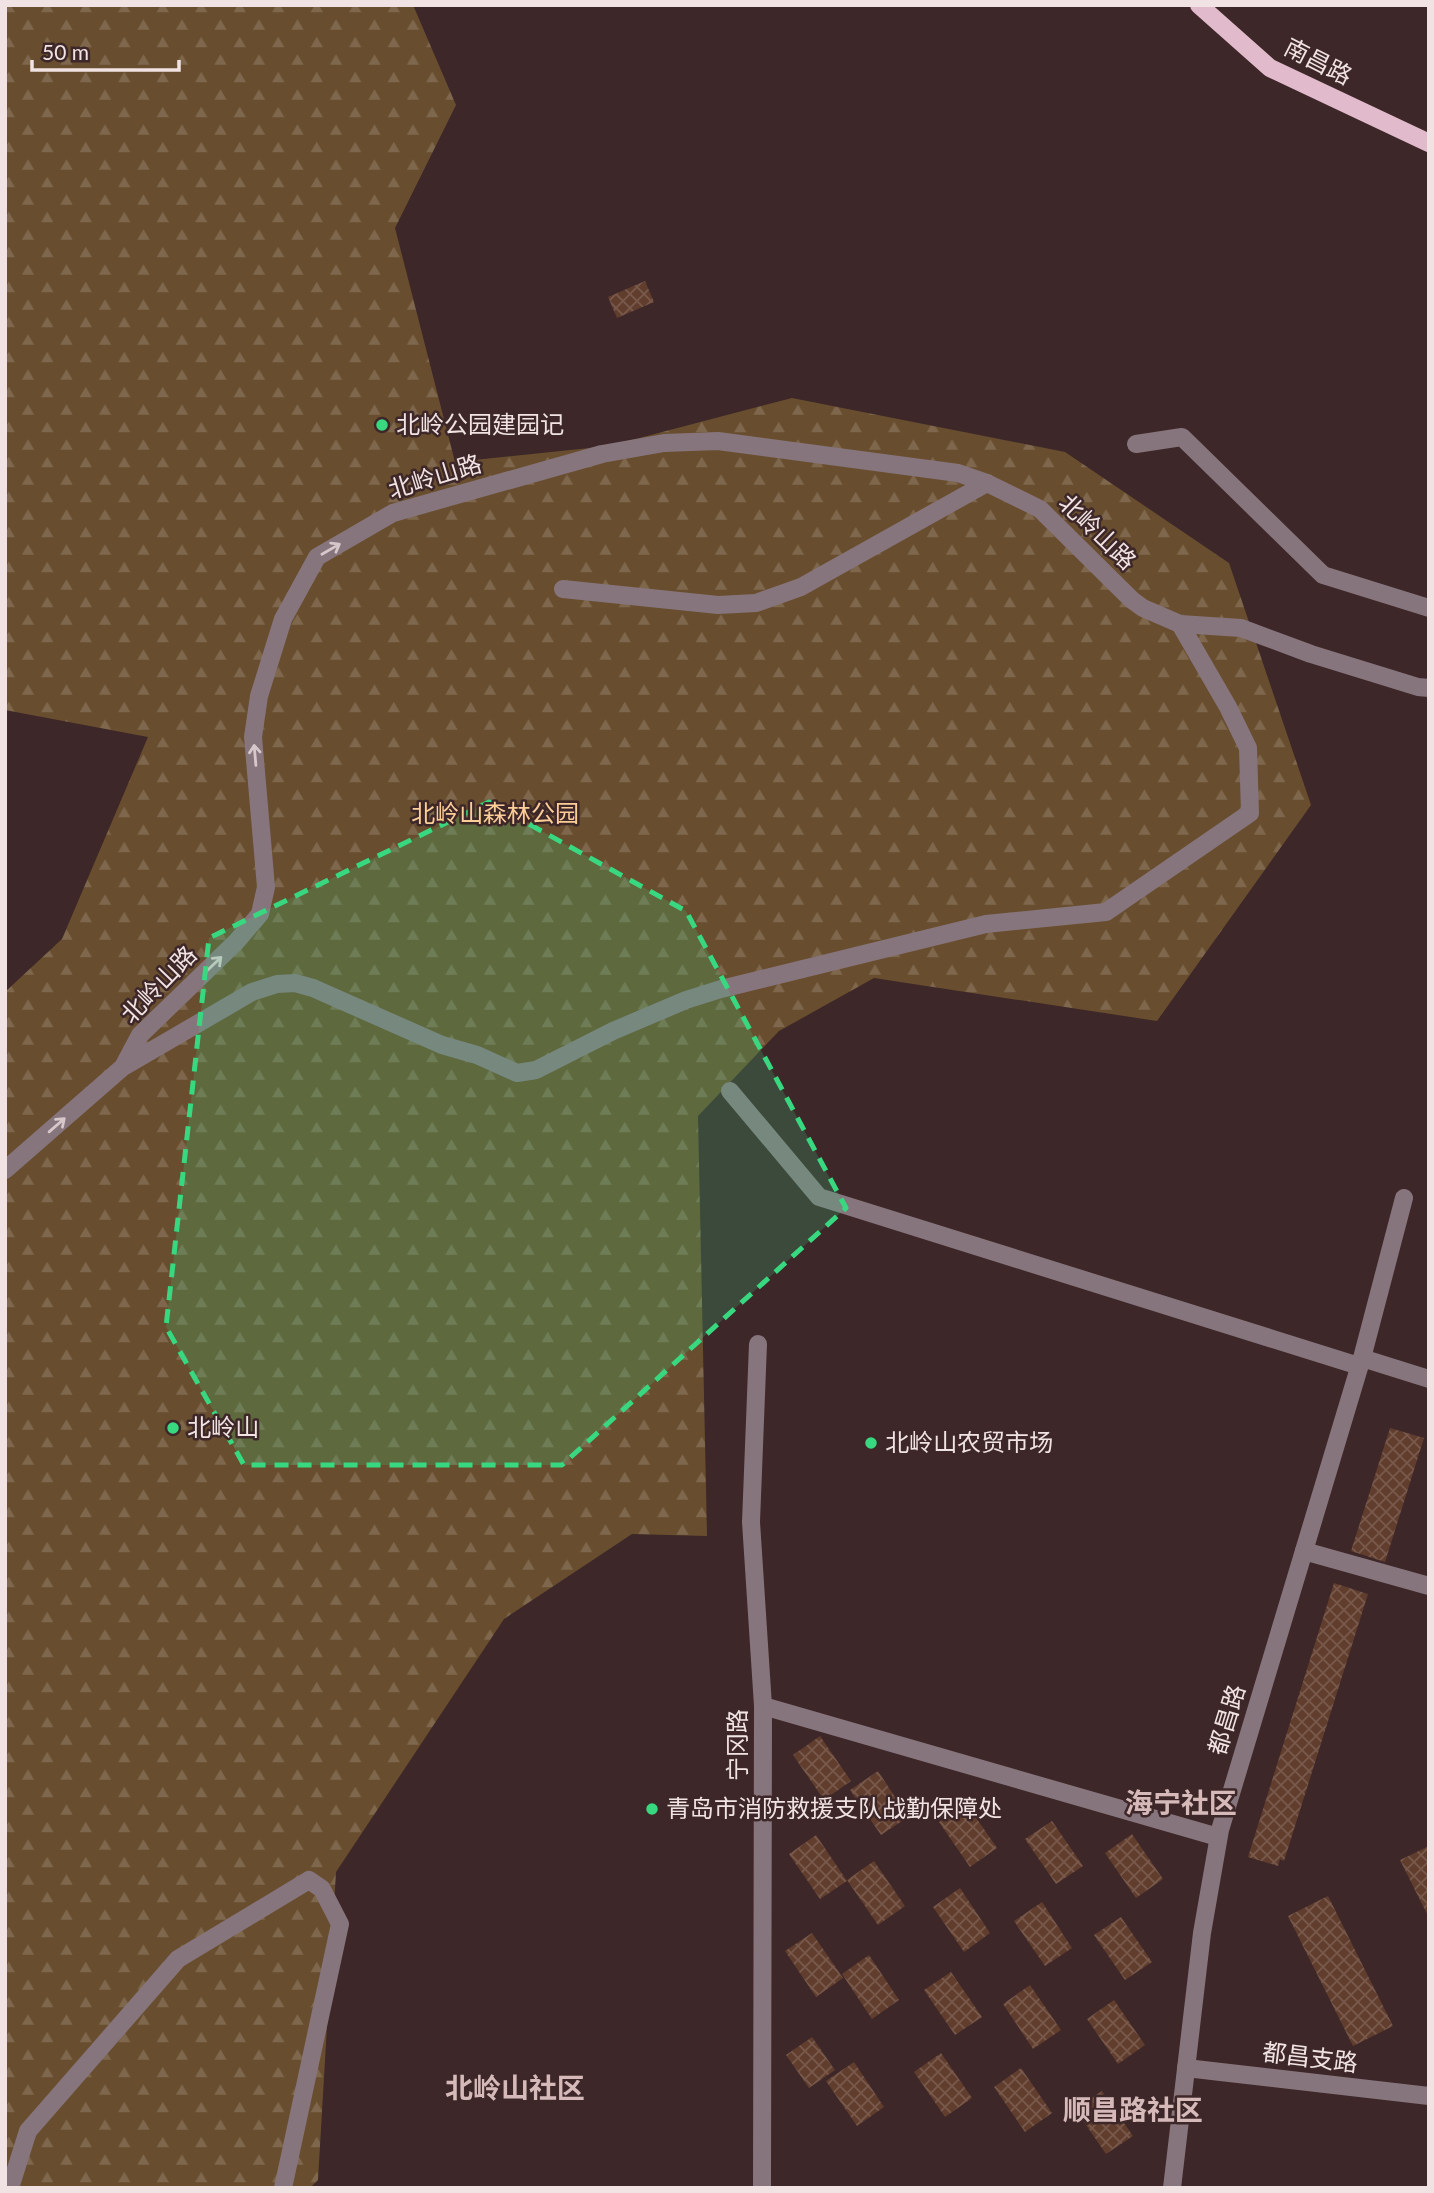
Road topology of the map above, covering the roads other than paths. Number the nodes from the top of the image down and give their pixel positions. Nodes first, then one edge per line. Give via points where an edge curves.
1 (1199, 5) edge
2 (1429, 143) edge
3 (1136, 444) dead end
4 (987, 483) junction
5 (563, 589) dead end
6 (1429, 608) edge
7 (1180, 624) junction
8 (1429, 688) edge
9 (123, 1067) junction
10 (730, 1091) dead end
11 (5, 1170) edge
12 (1404, 1198) dead end
13 (758, 1344) dead end
14 (1360, 1362) junction
15 (1429, 1378) edge
16 (1304, 1551) junction
17 (1429, 1586) edge
18 (763, 1706) junction
19 (1219, 1837) junction
20 (1186, 2068) junction
21 (1429, 2096) edge
22 (10, 2188) edge
23 (283, 2188) edge
24 (762, 2188) edge
25 (1172, 2188) edge

1 - 2 main road, 南昌路 via 1270,68
3 - 6 street via 1182,437 1323,575
4 - 5 street via 801,587 756,603 718,605
4 - 7 street, 北岭山路 via 1040,509 1132,600
9 -> 4 street, 北岭山路 via 140,1035 260,914 266,887 254,737 259,696 283,619 317,557 393,513 602,454 664,443 718,441 958,473
7 - 8 street, 北岭山路 via 1241,628
7 - 9 street, 北岭山路 via 1248,748 1251,813 1106,912 986,924 722,989 613,1031 536,1070 517,1073 295,983 252,992
11 -> 9 street, 北岭山路
10 - 14 street via 819,1197
12 - 14 street, 都昌路
13 - 18 street, 宁冈路 via 751,1522
14 - 15 street
14 - 16 street, 都昌路
16 - 17 street
16 - 19 street, 都昌路
18 - 19 street
18 - 24 street, 宁冈路
19 - 20 street, 都昌路
20 - 21 street, 都昌支路
20 - 25 street, 都昌路
22 - 23 street via 28,2131 178,1959 309,1880 322,1889 340,1924

